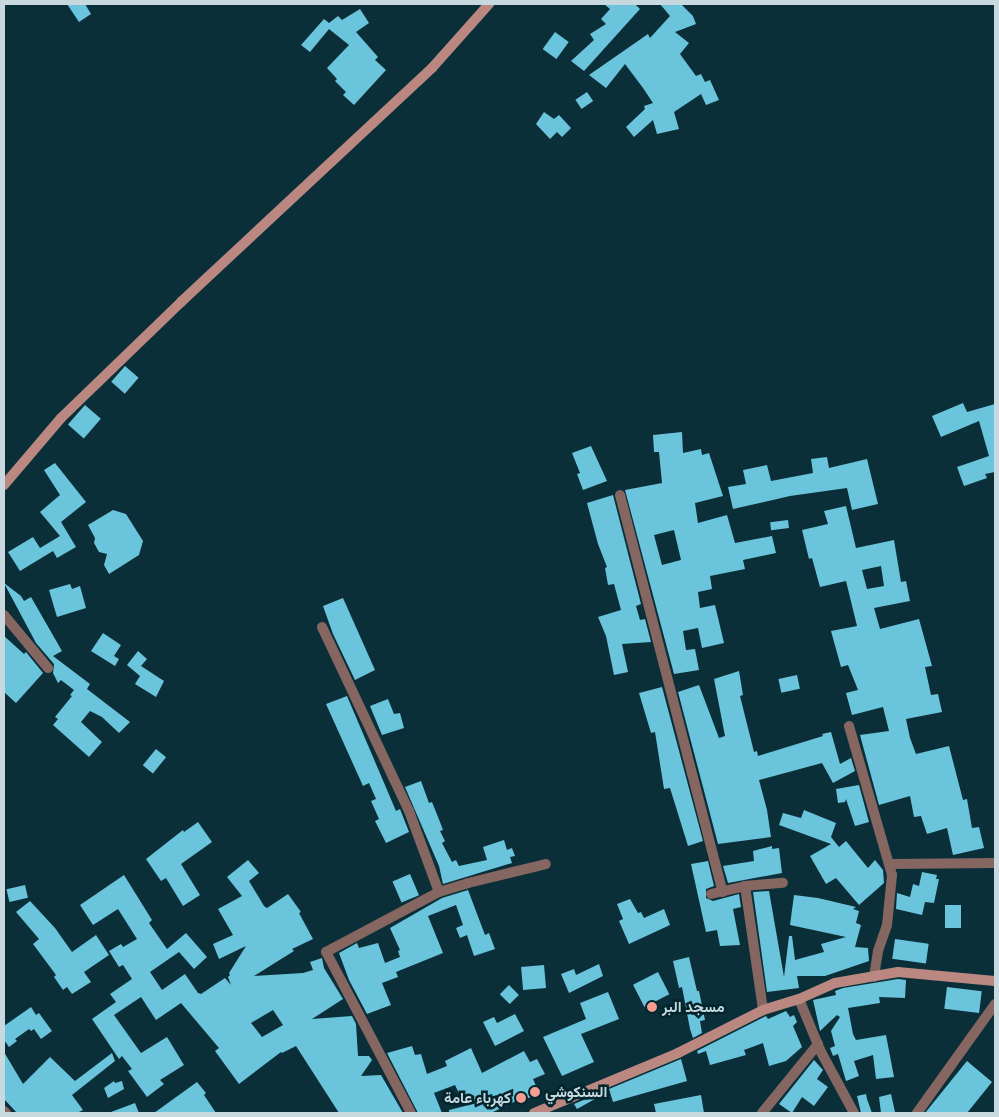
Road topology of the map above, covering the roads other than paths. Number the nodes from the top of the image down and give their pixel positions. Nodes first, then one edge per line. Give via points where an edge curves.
1 (488, 4) edge
2 (4, 485) edge
3 (620, 494) dead end
4 (4, 615) edge
5 (322, 627) dead end
6 (48, 668) dead end
7 (849, 726) dead end
8 (995, 863) edge
9 (546, 864) dead end
10 (891, 864) junction
11 (783, 883) dead end
12 (745, 886) junction
13 (440, 892) junction
14 (723, 892) junction
15 (711, 894) dead end
16 (874, 977) junction
17 (995, 981) edge
18 (799, 999) junction
19 (995, 1004) edge
20 (762, 1010) junction
21 (818, 1044) junction
22 (411, 1113) edge
23 (534, 1113) edge
24 (762, 1113) edge
25 (854, 1113) edge
26 (917, 1113) edge

1 - 2 main road via 432,68 61,418
3 - 14 street
4 - 6 street
5 - 13 street via 409,811
7 - 10 street
8 - 10 street
9 - 13 street via 468,882
10 - 16 street via 893,885 887,925
11 - 12 street
12 - 14 street
12 - 20 street
13 - 22 street via 326,952
14 - 15 street
16 - 17 main road via 898,972
16 - 18 main road via 835,983
18 - 20 main road
18 - 21 street
19 - 26 street
20 - 23 main road via 678,1053
21 - 24 street
21 - 25 street

